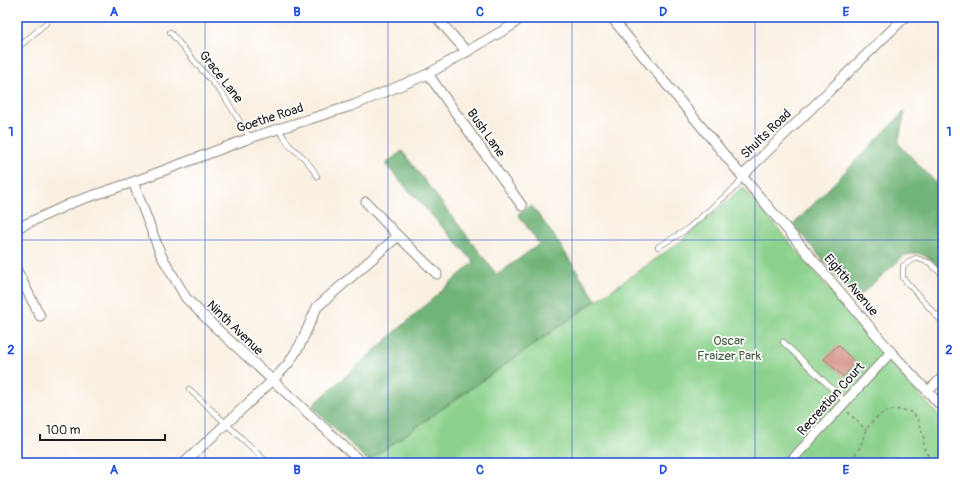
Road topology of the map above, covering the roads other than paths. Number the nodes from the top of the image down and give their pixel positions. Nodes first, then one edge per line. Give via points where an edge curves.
1 (436, 17) edge
2 (522, 17) edge
3 (611, 17) edge
4 (905, 17) edge
5 (46, 23) dead end
6 (170, 32) dead end
7 (17, 40) edge
8 (467, 52) junction
9 (428, 74) junction
10 (278, 129) junction
11 (250, 138) junction
12 (317, 176) dead end
13 (742, 176) junction
14 (132, 182) junction
15 (366, 202) dead end
16 (522, 206) dead end
17 (17, 228) edge
18 (398, 236) junction
19 (658, 247) dead end
20 (17, 271) edge
21 (437, 274) dead end
22 (943, 276) edge
23 (943, 311) edge
24 (40, 316) dead end
25 (937, 316) junction
26 (943, 323) edge
27 (783, 342) dead end
28 (891, 352) junction
29 (943, 377) edge
30 (272, 381) junction
31 (188, 389) dead end
32 (928, 391) junction
33 (844, 404) junction
34 (943, 408) edge
35 (226, 423) junction
36 (184, 463) edge
37 (268, 463) edge
38 (362, 463) edge
39 (789, 463) edge

1 - 8 street
2 - 8 street, Goethe Road
3 - 13 street, Shults Road
4 - 13 street, Shults Road
5 - 7 lane via 21,45
6 - 11 lane, Grace Lane via 224,96
8 - 9 street, Goethe Road
9 - 10 street, Goethe Road via 354,105
9 - 16 street, Bush Lane
10 - 11 street, Goethe Road
10 - 12 lane
11 - 14 street, Goethe Road
13 - 19 lane via 737,186 686,230
13 - 28 street, Eighth Avenue
14 - 17 street, Goethe Road via 74,202
14 - 30 street, Ninth Avenue via 160,255 186,298
15 - 18 street
18 - 21 street
18 - 30 street via 317,307 300,345 288,364
20 - 24 street
22 - 25 lane via 930,263 916,258 903,266 903,278
23 - 25 lane
25 - 26 lane
27 - 33 lane
28 - 32 street, Eighth Avenue
28 - 33 street, Recreation Court
29 - 32 street
30 - 35 street
30 - 38 street, Ninth Avenue
31 - 35 lane
32 - 34 street, Eighth Avenue
33 - 39 street, Recreation Court
35 - 36 street
35 - 37 lane

